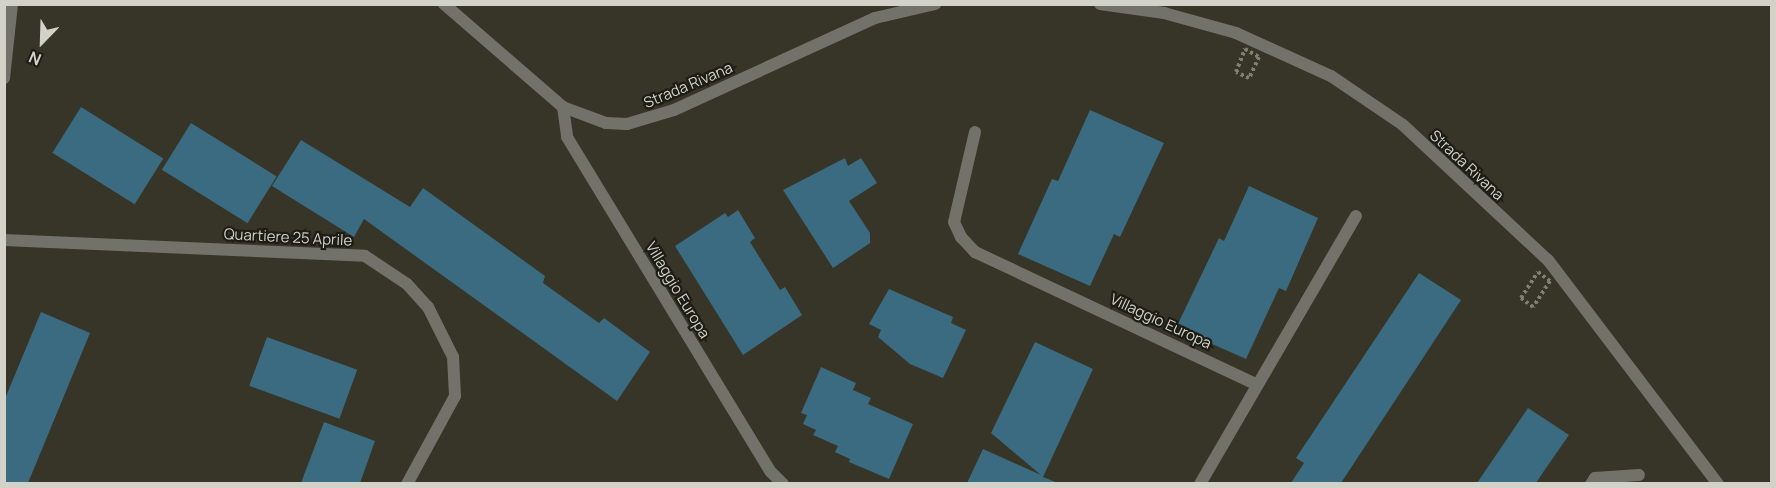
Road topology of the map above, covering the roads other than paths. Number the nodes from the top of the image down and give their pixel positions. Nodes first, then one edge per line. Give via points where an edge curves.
1 (12, 4) edge
2 (444, 4) edge
3 (935, 4) edge
4 (1100, 4) edge
5 (4, 78) edge
6 (563, 107) junction
7 (975, 132) dead end
8 (1356, 216) dead end
9 (4, 240) edge
10 (1255, 384) junction
11 (1639, 475) dead end
12 (407, 483) edge
13 (783, 483) edge
14 (1200, 483) edge
15 (1591, 483) edge
16 (1718, 483) edge

1 - 5 street
2 - 6 street, Strada Rivana
3 - 6 street, Strada Rivana via 874,18 650,119 606,123
4 - 16 street, Strada Rivana via 1164,13 1236,33 1331,76 1403,125 1548,260
6 - 13 street, Villaggio Europa via 567,137 771,472
7 - 10 street, Villaggio Europa via 954,222 975,252
8 - 10 street
9 - 12 street, Quartiere 25 Aprile via 365,256 406,284 428,307 453,357 454,396
10 - 14 street
11 - 15 street via 1595,478

